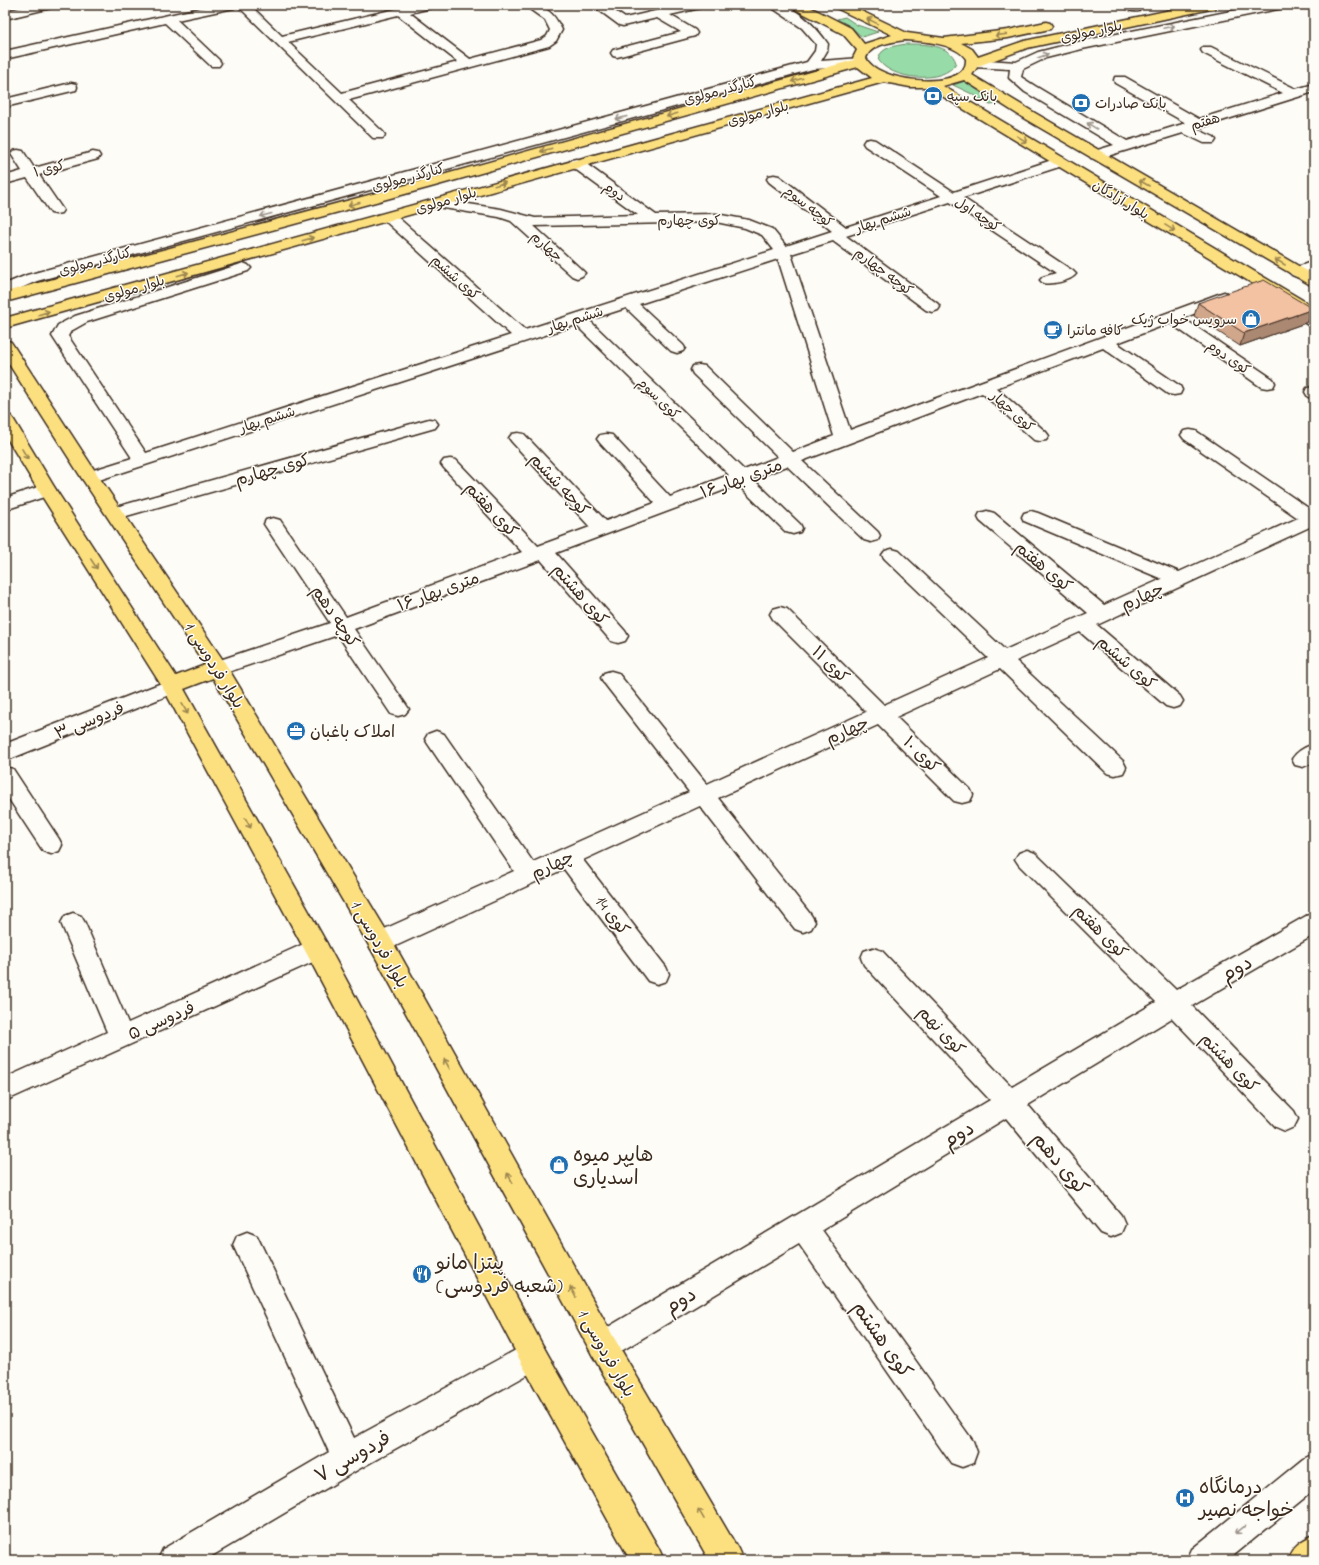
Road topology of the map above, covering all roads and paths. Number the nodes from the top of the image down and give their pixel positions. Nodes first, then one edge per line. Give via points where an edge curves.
1 (47, 5) edge
2 (230, 5) edge
3 (242, 5) edge
4 (427, 5) edge
5 (530, 5) edge
6 (598, 5) edge
7 (696, 5) edge
8 (774, 5) edge
9 (839, 5) edge
10 (1149, 5) edge
11 (1211, 5) edge
12 (1278, 5) edge
13 (1128, 8) edge
14 (400, 12) junction
15 (803, 13) edge
16 (660, 14) junction
17 (5, 15) edge
18 (168, 19) junction
19 (1060, 23) dead end
20 (1031, 29) junction
21 (847, 31) joint
22 (905, 36) junction
23 (279, 40) junction
24 (1049, 40) junction
25 (946, 42) junction
26 (1207, 50) dead end
27 (616, 53) dead end
28 (5, 54) edge
29 (862, 56) junction
30 (215, 63) dead end
31 (468, 64) junction
32 (812, 65) junction
33 (1018, 66) junction
34 (969, 69) junction
35 (885, 78) junction
36 (1120, 80) dead end
37 (929, 83) junction
38 (71, 86) dead end
39 (1314, 88) edge
40 (1297, 93) junction
41 (340, 98) junction
42 (1314, 100) edge
43 (5, 102) edge
44 (1030, 116) junction
45 (1198, 124) junction
46 (999, 125) junction
47 (1184, 128) junction
48 (378, 135) dead end
49 (1209, 140) dead end
50 (870, 143) dead end
51 (1126, 146) junction
52 (18, 154) dead end
53 (1096, 155) junction
54 (92, 156) dead end
55 (1060, 162) junction
56 (576, 163) junction
57 (30, 173) junction
58 (774, 179) dead end
59 (5, 180) edge
60 (951, 197) junction
61 (436, 203) junction
62 (56, 210) dead end
63 (389, 217) junction
64 (516, 218) junction
65 (654, 220) junction
66 (839, 233) junction
67 (783, 252) junction
68 (1314, 266) edge
69 (243, 268) dead end
70 (1297, 272) junction
71 (577, 273) dead end
72 (1048, 280) dead end
73 (1314, 281) edge
74 (1259, 285) junction
75 (5, 290) edge
76 (5, 298) edge
77 (5, 302) edge
78 (628, 302) junction
79 (932, 307) dead end
80 (1314, 314) edge
81 (1172, 317) junction
82 (578, 318) junction
83 (1314, 322) edge
84 (5, 331) edge
85 (522, 336) junction
86 (1105, 342) junction
87 (677, 348) dead end
88 (699, 370) dead end
89 (1267, 383) dead end
90 (985, 386) junction
91 (1174, 390) dead end
92 (5, 420) edge
93 (429, 424) dead end
94 (1190, 435) dead end
95 (1040, 436) dead end
96 (518, 438) dead end
97 (606, 439) dead end
98 (844, 439) junction
99 (142, 460) junction
100 (791, 460) junction
101 (450, 464) dead end
102 (90, 477) junction
103 (741, 478) junction
104 (47, 490) junction
105 (5, 504) edge
106 (667, 505) junction
107 (116, 513) junction
108 (988, 517) dead end
109 (1031, 517) dead end
110 (273, 524) dead end
111 (1310, 524) edge
112 (793, 528) dead end
113 (603, 529) junction
114 (871, 536) dead end
115 (540, 553) junction
116 (892, 555) dead end
117 (1179, 579) junction
118 (780, 614) dead end
119 (1102, 614) junction
120 (1082, 623) junction
121 (343, 626) junction
122 (618, 636) dead end
123 (1002, 660) junction
124 (218, 668) junction
125 (611, 678) dead end
126 (172, 686) junction
127 (1173, 701) dead end
128 (398, 709) dead end
129 (882, 714) junction
130 (436, 739) dead end
131 (5, 753) edge
132 (1115, 767) dead end
133 (5, 775) edge
134 (704, 795) junction
135 (962, 795) dead end
136 (51, 845) dead end
137 (568, 857) junction
138 (1027, 859) dead end
139 (529, 874) junction
140 (803, 922) dead end
141 (73, 923) dead end
142 (1314, 923) edge
143 (380, 942) junction
144 (317, 949) junction
145 (873, 958) dead end
146 (657, 974) dead end
147 (1174, 1004) junction
148 (122, 1037) junction
149 (5, 1090) edge
150 (1010, 1103) junction
151 (1285, 1119) dead end
152 (1111, 1224) dead end
153 (803, 1227) junction
154 (247, 1246) dead end
155 (603, 1346) junction
156 (533, 1356) junction
157 (962, 1452) dead end
158 (348, 1458) junction
159 (1314, 1470) edge
160 (1314, 1551) edge
161 (721, 1555) edge
162 (174, 1560) edge
163 (648, 1560) edge
164 (1203, 1560) edge
165 (1303, 1560) edge

1 - 17 street
2 - 18 street
3 - 23 street
4 - 14 street
5 - 31 street via 550,18 556,30 552,38 545,43
6 - 16 street via 623,22
7 - 16 street
8 - 15 street
9 - 15 main road via 832,11
22 -> 9 main road
10 - 13 main road, بلوار مولوی
11 - 24 main road, بلوار مولوی
33 -> 12 street via 1042,55
14 - 23 street
14 - 31 street
15 - 21 street
15 - 32 street via 822,44 821,51
16 - 27 street via 692,33
18 - 28 street
18 - 30 street
19 - 20 main road, بلوار مولوی
20 - 24 main road via 1030,32 1034,36
20 -> 25 main road, بلوار مولوی
21 - 29 main road
22 - 25 main road via 926,37
22 - 29 main road, بلوار مولوی via 870,44
23 - 41 street
24 - 34 main road, بلوار مولوی via 1024,45
25 - 34 main road via 963,49 972,58
26 - 40 street
29 - 32 street, کنارگذر مولوی
29 - 35 main road via 866,68
29 -> 76 main road, بلوار مولوی via 419,186
31 - 41 street
32 -> 75 street, کنارگذر مولوی via 32,278
33 - 34 street
51 -> 33 street via 1015,78
34 - 37 main road, بلوار مولوی via 943,82
34 - 44 main road, بلوار آزادگان
35 - 37 main road, بلوار مولوی
35 - 56 main road, بلوار مولوی
36 - 45 street
37 - 46 main road, بلوار آزادگان
38 - 43 street
39 - 40 street, هفتم
40 - 42 street
40 - 45 street, هفتم
41 - 48 street
44 - 46 main road via 1006,120
44 - 53 main road, بلوار آزادگان
45 - 47 street, هفتم
46 -> 55 main road, بلوار آزادگان
47 - 49 street
47 - 51 street, هفتم
50 - 60 street, کوچه اول
51 - 53 street, هفتم
52 - 57 street
70 -> 53 main road, بلوار آزادگان
54 - 57 street, کوی ۱
55 - 60 street, ششم بهار
55 -> 74 main road, بلوار آزادگان
61 -> 56 main road, بلوار مولوی
56 - 65 street, دوم
57 - 59 street, کوی ۱
57 - 62 street
58 - 66 street, کوچه سوم
60 - 66 street, ششم بهار
60 - 72 street, کوچه اول via 1068,274
61 - 63 main road, بلوار مولوی
61 - 64 street, کوی چهارم via 501,213
84 -> 63 main road, بلوار مولوی
63 - 85 street, کوی ششم
64 - 65 street, کوی چهارم via 536,222
64 - 71 street, چهارم
65 - 67 street, کوی چهارم via 716,218 749,224 767,232
66 - 67 street, ششم بهار
66 - 79 street, کوچه چهارم
67 - 78 street, ششم بهار
67 - 98 street, کوی چهارم
68 - 70 street
69 - 99 street via 80,319 64,328 60,336
70 - 73 main road, بلوار آزادگان
74 - 80 main road, بلوار آزادگان
74 - 81 street, ۱۶ متری بهار
74 - 83 street
77 - 84 main road via 12,312
78 - 82 street, ششم بهار
78 - 87 street
81 - 86 street, ۱۶ متری بهار
81 - 89 street, کوی دوم
82 - 85 street, ششم بهار
82 - 103 street, کوی سوم
84 - 102 main road, بلوار فردوسی 1
85 - 99 street, ششم بهار
86 - 90 street, ۱۶ متری بهار
86 - 91 street
88 - 100 street
90 - 95 street, کوی چهار
90 - 98 street, ۱۶ متری بهار
92 -> 104 main road
93 - 107 street, کوی چهارم
94 - 111 street
96 - 113 street, کوچه ششم
97 - 106 street
98 - 100 street, ۱۶ متری بهار
99 - 102 street, ششم بهار
100 - 103 street, ۱۶ متری بهار
100 - 114 street
101 - 115 street, کوی هفتم
102 - 107 main road, بلوار فردوسی 1
103 - 106 street, ۱۶ متری بهار
103 - 112 street, کوی سوم
104 - 105 street
104 -> 126 main road
106 - 113 street, ۱۶ متری بهار
107 - 124 main road, بلوار فردوسی 1
108 - 119 street, کوی هفتم
109 - 117 street
110 - 121 street, کوچه دهم
111 - 117 street, چهارم
113 - 115 street, ۱۶ متری بهار
115 - 121 street, ۱۶ متری بهار
115 - 122 street, کوی هشتم
116 - 123 street
117 - 119 street, چهارم
118 - 129 street, کوی ۱۱
119 - 120 street, چهارم
120 - 123 street, چهارم
120 - 127 street, کوی ششم
121 - 124 street, ۱۶ متری بهار
121 - 128 street, کوچه دهم
123 - 129 street, چهارم
123 - 132 street
124 - 126 main road
124 - 143 main road, بلوار فردوسی 1
125 - 134 street
126 - 131 street, فردوسی ۳
126 -> 144 main road
129 - 134 street, چهارم
129 - 135 street, کوی ۱۰
130 - 139 street
133 - 136 street
134 - 137 street, چهارم
134 - 140 street
137 - 139 street, چهارم
137 - 146 street, کوی 14
138 - 147 street, کوی هفتم
139 - 143 street, چهارم
141 - 148 street
142 - 147 street, دوم
155 -> 143 main road, بلوار فردوسی 1
144 - 148 street, فردوسی ۵
144 - 156 main road
145 - 150 street, کوی نهم
147 - 150 street, دوم
147 - 151 street, کوی هشتم
148 - 149 street, فردوسی ۵
150 - 152 street, کوی دهم
150 - 153 street, دوم
153 - 155 street, دوم
153 - 157 street, کوی هشتم
154 - 158 street
161 -> 155 main road, بلوار فردوسی 1
156 - 158 street, فردوسی ۷
156 - 163 main road
158 - 162 street, فردوسی ۷
159 -> 164 street
160 - 165 main road

